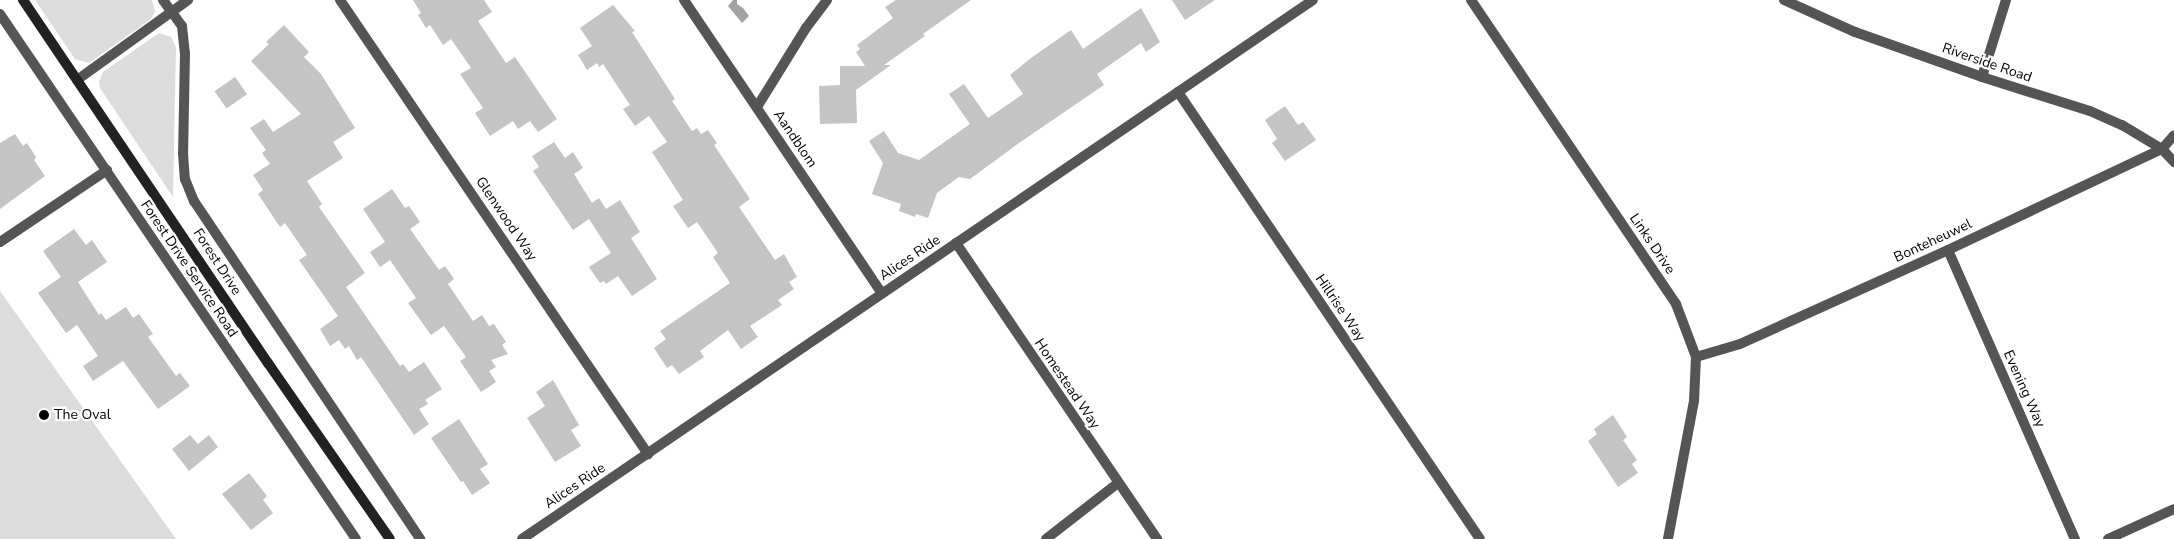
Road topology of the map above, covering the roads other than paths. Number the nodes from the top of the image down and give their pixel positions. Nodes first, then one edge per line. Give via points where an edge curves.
1 (23, 0) edge
2 (163, 0) edge
3 (188, 0) edge
4 (340, 0) edge
5 (684, 0) edge
6 (827, 0) edge
7 (1313, 0) edge
8 (1471, 0) edge
9 (1784, 0) edge
10 (2006, 0) edge
11 (171, 11) junction
12 (0, 14) edge
13 (1982, 77) junction
14 (77, 80) junction
15 (1178, 92) junction
16 (757, 107) junction
17 (2174, 135) edge
18 (2162, 149) junction
19 (2174, 162) edge
20 (107, 170) junction
21 (0, 242) edge
22 (956, 244) junction
23 (1948, 250) junction
24 (882, 294) junction
25 (1696, 357) junction
26 (648, 454) junction
27 (1118, 483) junction
28 (2174, 509) edge
29 (356, 539) edge
30 (390, 539) edge
31 (420, 539) edge
32 (522, 539) edge
33 (1046, 539) edge
34 (1157, 539) edge
35 (1480, 539) edge
36 (1668, 539) edge
37 (2075, 539) edge
38 (2108, 539) edge

1 - 14 main road, Forest Drive
2 - 11 street
3 - 11 street
4 - 26 street, Glenwood Way
5 - 16 street, Aandblom
6 - 16 street
7 - 15 street, Alices Ride
8 - 25 street, Links Drive via 1676,304
9 - 13 street, Riverside Road via 1855,32
10 - 13 street
11 - 14 street
11 - 31 street via 182,26 185,53 182,153 185,179 194,202
12 - 20 street, Forest Drive Service Road
13 - 18 street, Riverside Road via 2090,111 2122,125
14 - 30 main road, Forest Drive
15 - 22 street, Alices Ride
15 - 35 street, Hillrise Way
16 - 24 street, Aandblom
17 - 18 street, Bonteheuwel
18 - 19 street, Riverside Road
18 - 23 street, Bonteheuwel
20 - 21 street
20 - 29 street, Forest Drive Service Road
22 - 24 street, Alices Ride
22 - 27 street, Homestead Way
23 - 25 street, Bonteheuwel via 1740,344
23 - 37 street, Evening Way
24 - 26 street, Alices Ride
25 - 36 street, Links Drive via 1694,401
26 - 32 street, Alices Ride
27 - 33 street
27 - 34 street, Homestead Way
28 - 38 street

